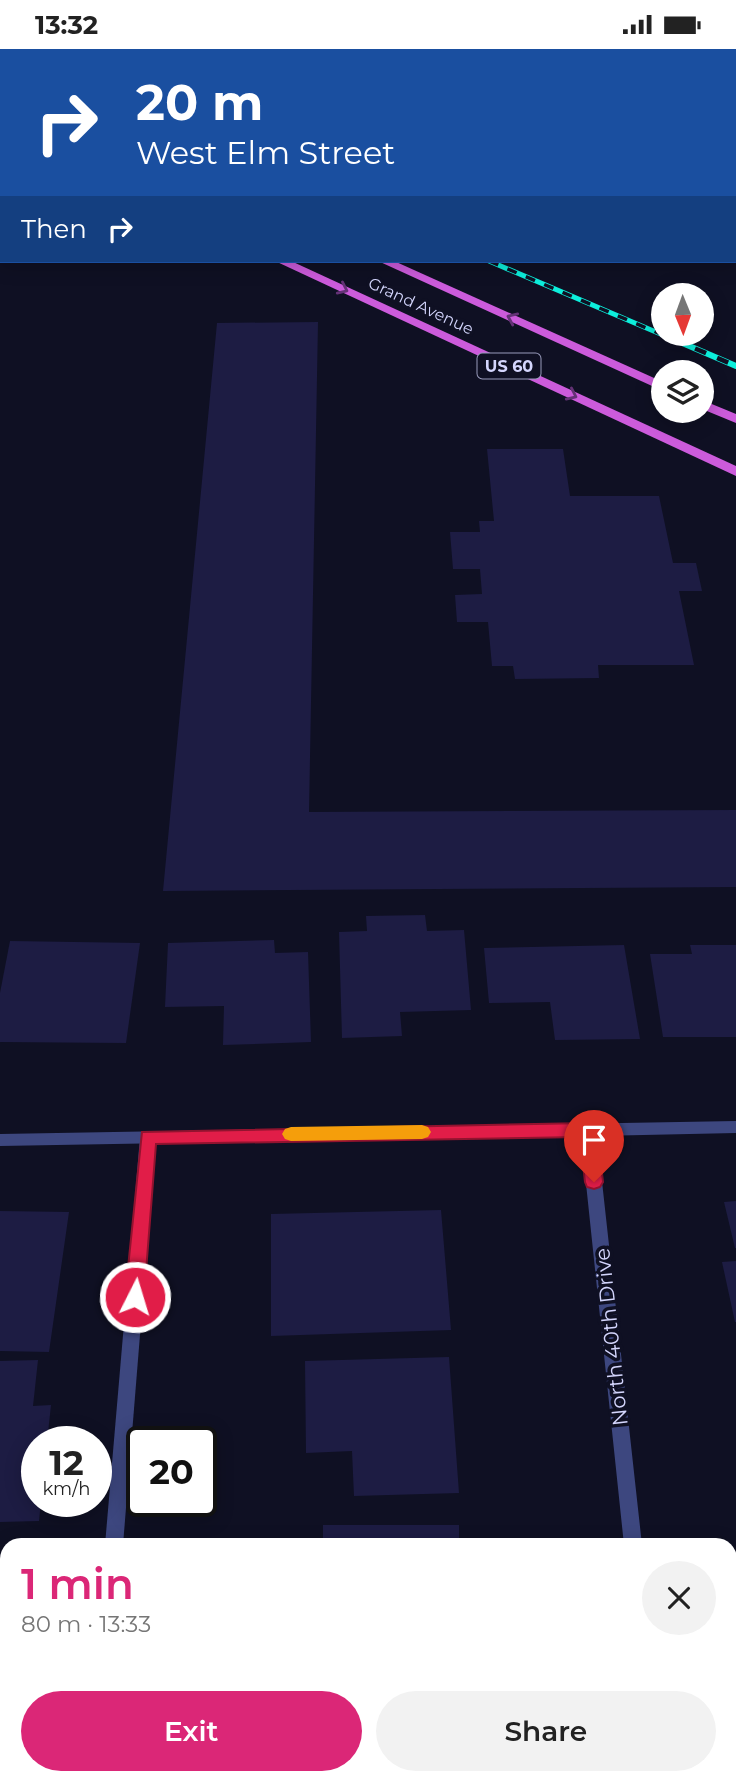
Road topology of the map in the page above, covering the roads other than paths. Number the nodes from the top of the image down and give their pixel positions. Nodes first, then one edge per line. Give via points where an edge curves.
1 (285, 263) edge
2 (388, 263) edge
3 (651, 382) edge
4 (714, 409) edge
5 (736, 419) edge
6 (736, 472) edge
7 (736, 1127) edge
8 (588, 1129) junction
9 (148, 1137) junction
10 (0, 1140) edge
11 (115, 1538) edge
12 (632, 1538) edge

1 -> 6 highway, Grand Avenue / US 60
3 -> 2 highway, Grand Avenue / US 60
4 - 5 highway
7 - 8 street
8 - 9 street
8 - 12 street, North 40th Drive
9 - 10 street
9 - 11 street

